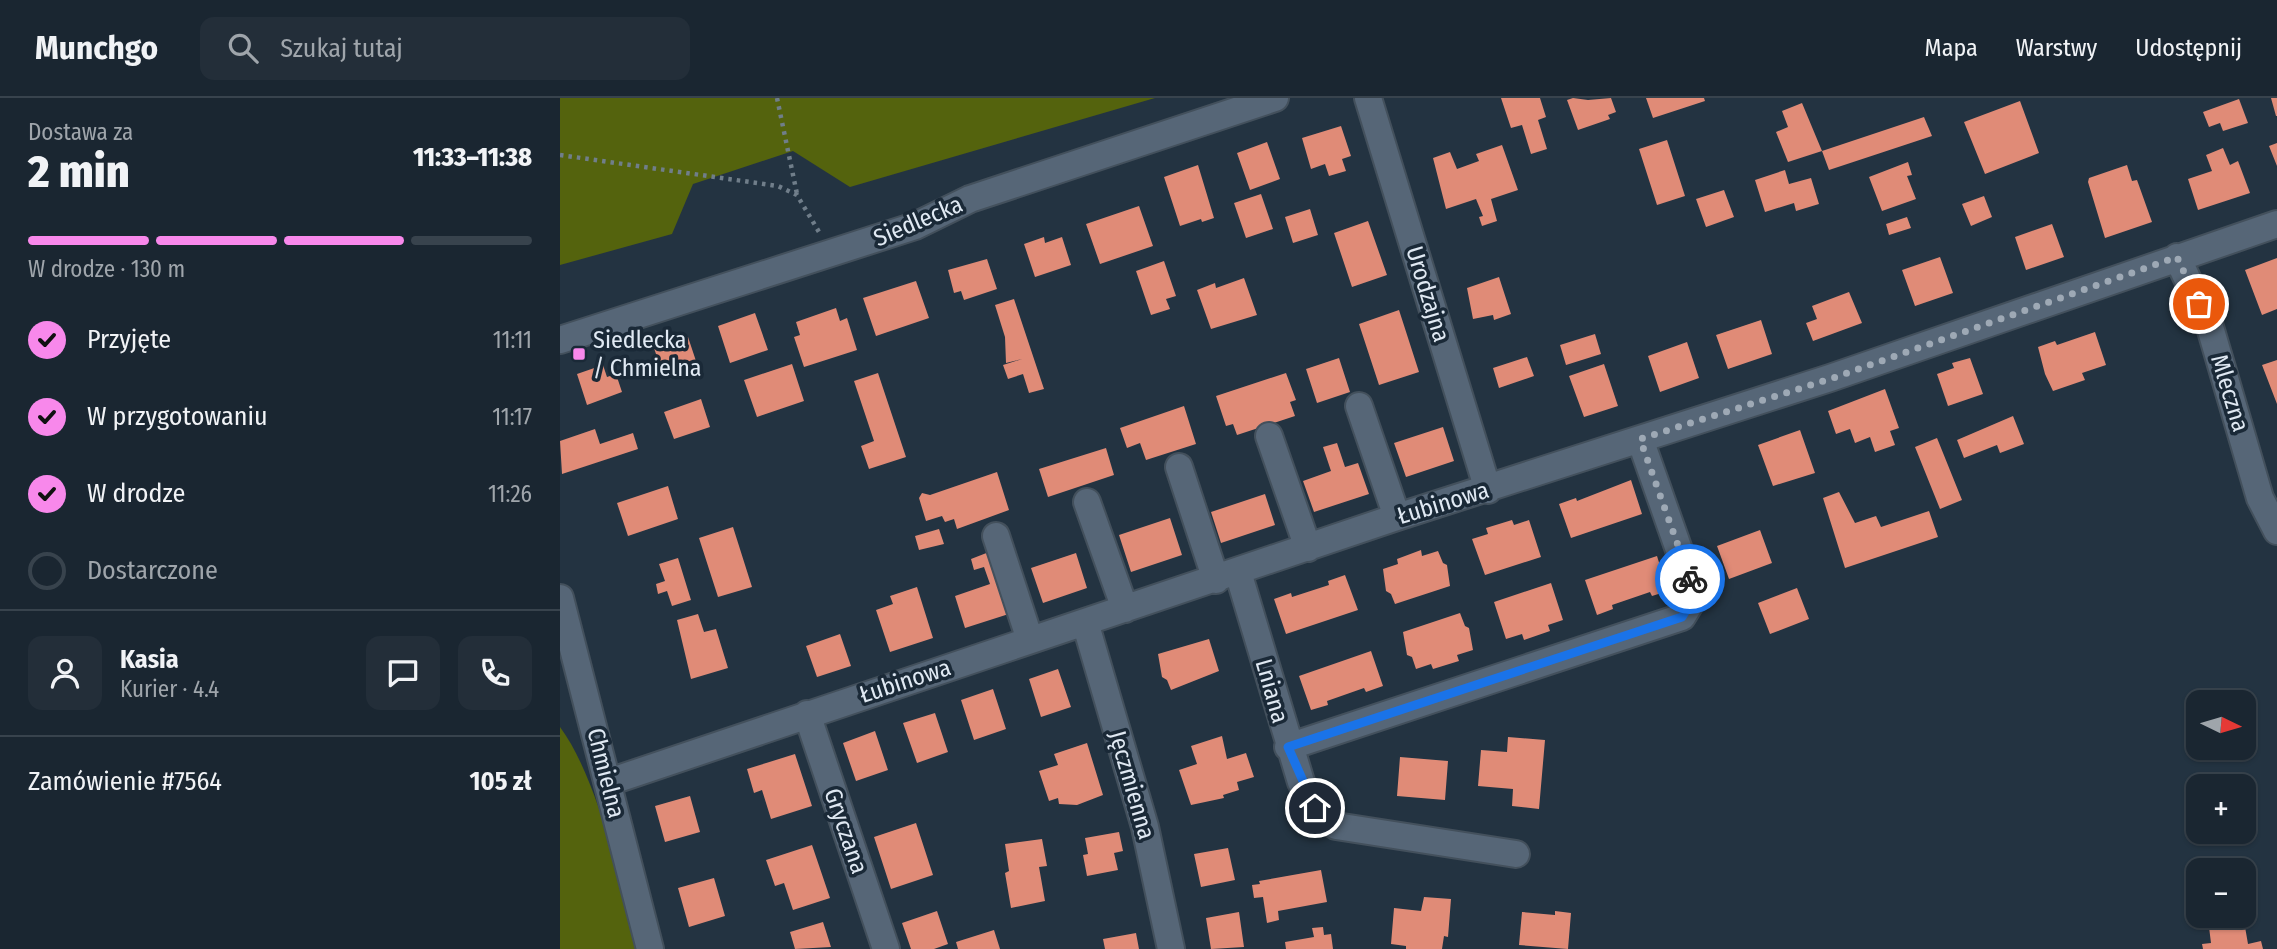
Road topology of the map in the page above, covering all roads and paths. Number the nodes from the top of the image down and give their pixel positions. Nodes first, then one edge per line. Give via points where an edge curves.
1 (778, 98) edge
2 (1275, 98) edge
3 (1368, 98) edge
4 (560, 155) edge
5 (797, 195) junction
6 (2277, 224) edge
7 (833, 254) junction
8 (2177, 257) junction
9 (560, 340) edge
10 (1359, 406) dead end
11 (1269, 436) dead end
12 (1640, 439) junction
13 (1179, 467) dead end
14 (1488, 490) junction
15 (1087, 502) dead end
16 (1397, 517) junction
17 (2277, 531) edge
18 (996, 536) dead end
19 (1308, 548) junction
20 (1227, 576) junction
21 (560, 598) edge
22 (1125, 609) junction
23 (1085, 622) junction
24 (1030, 640) junction
25 (807, 714) junction
26 (1288, 747) junction
27 (609, 782) junction
28 (1516, 854) dead end
29 (650, 949) edge
30 (886, 949) edge
31 (1171, 949) edge

1 - 5 path
2 - 7 street, Siedlecka via 970,199 931,220
3 - 14 street, Urodzajna
4 - 5 path via 778,186
5 - 7 path
6 - 8 street, Łubinowa
7 - 9 street, Siedlecka
8 - 12 street, Łubinowa via 1830,379
8 - 17 street, Mleczna via 2210,327 2260,498
10 - 16 street
11 - 19 street
12 - 14 street, Łubinowa
12 - 26 street via 1692,584 1690,604 1682,617
13 - 20 street, Lniana
14 - 16 street, Łubinowa
15 - 22 street
16 - 19 street, Łubinowa
18 - 24 street
19 - 20 street, Łubinowa
20 - 22 street, Łubinowa
20 - 26 street, Lniana
21 - 27 street, Chmielna
22 - 23 street, Łubinowa
23 - 24 street, Łubinowa
23 - 31 street, Jęczmienna via 1145,827
24 - 25 street, Łubinowa
25 - 27 street, Łubinowa
25 - 30 street, Gryczana
26 - 28 street, Lniana via 1315,808 1336,826
27 - 29 street, Chmielna

